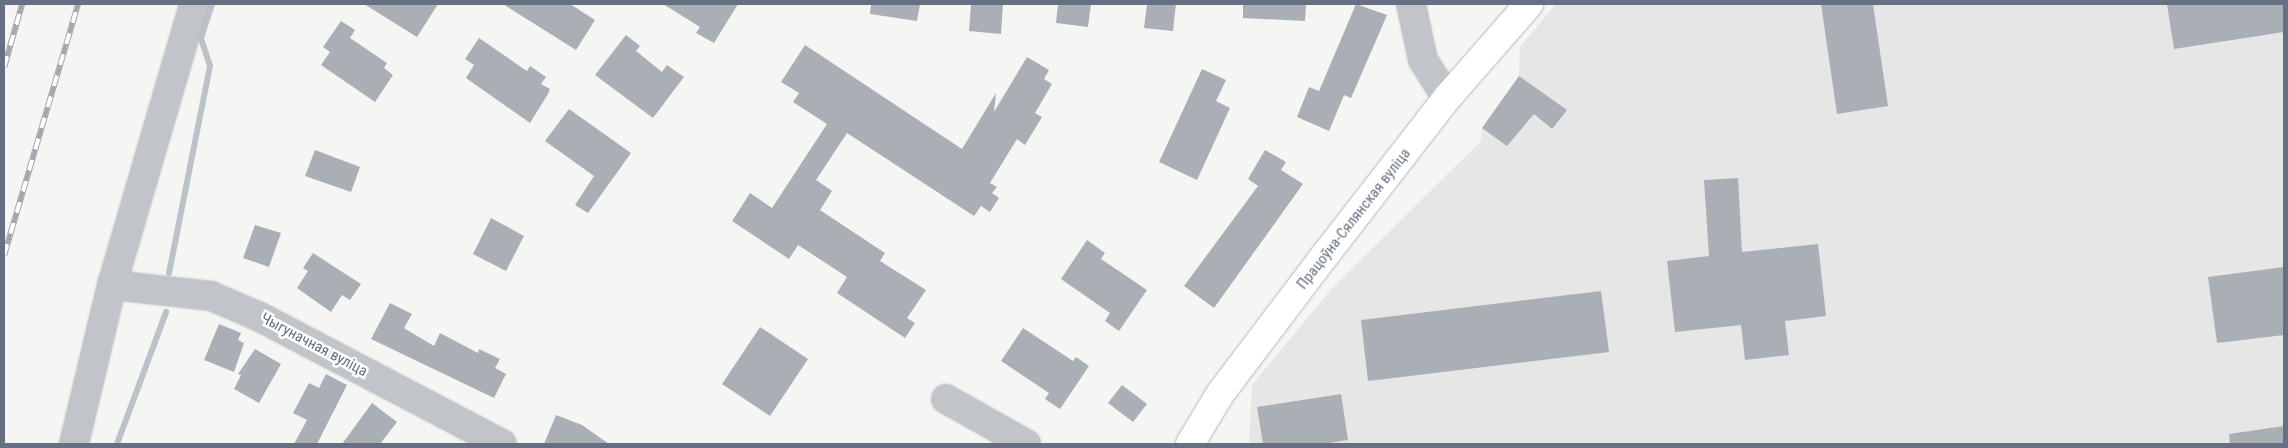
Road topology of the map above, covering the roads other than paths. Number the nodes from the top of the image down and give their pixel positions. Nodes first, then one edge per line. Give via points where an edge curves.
1 (194, 4) edge
2 (1411, 4) edge
3 (1529, 4) edge
4 (1447, 98) junction
5 (112, 285) junction
6 (946, 399) dead end
7 (74, 444) edge
8 (502, 444) edge
9 (1026, 444) edge
10 (1190, 444) edge

1 - 5 street
2 - 4 street via 1423,60
3 - 4 main road, Працоўна-Сялянская вуліца
4 - 10 main road, Працоўна-Сялянская вуліца via 1220,394
5 - 7 street
5 - 8 street, Чыгуначная вуліца via 212,296 260,317
6 - 9 street

